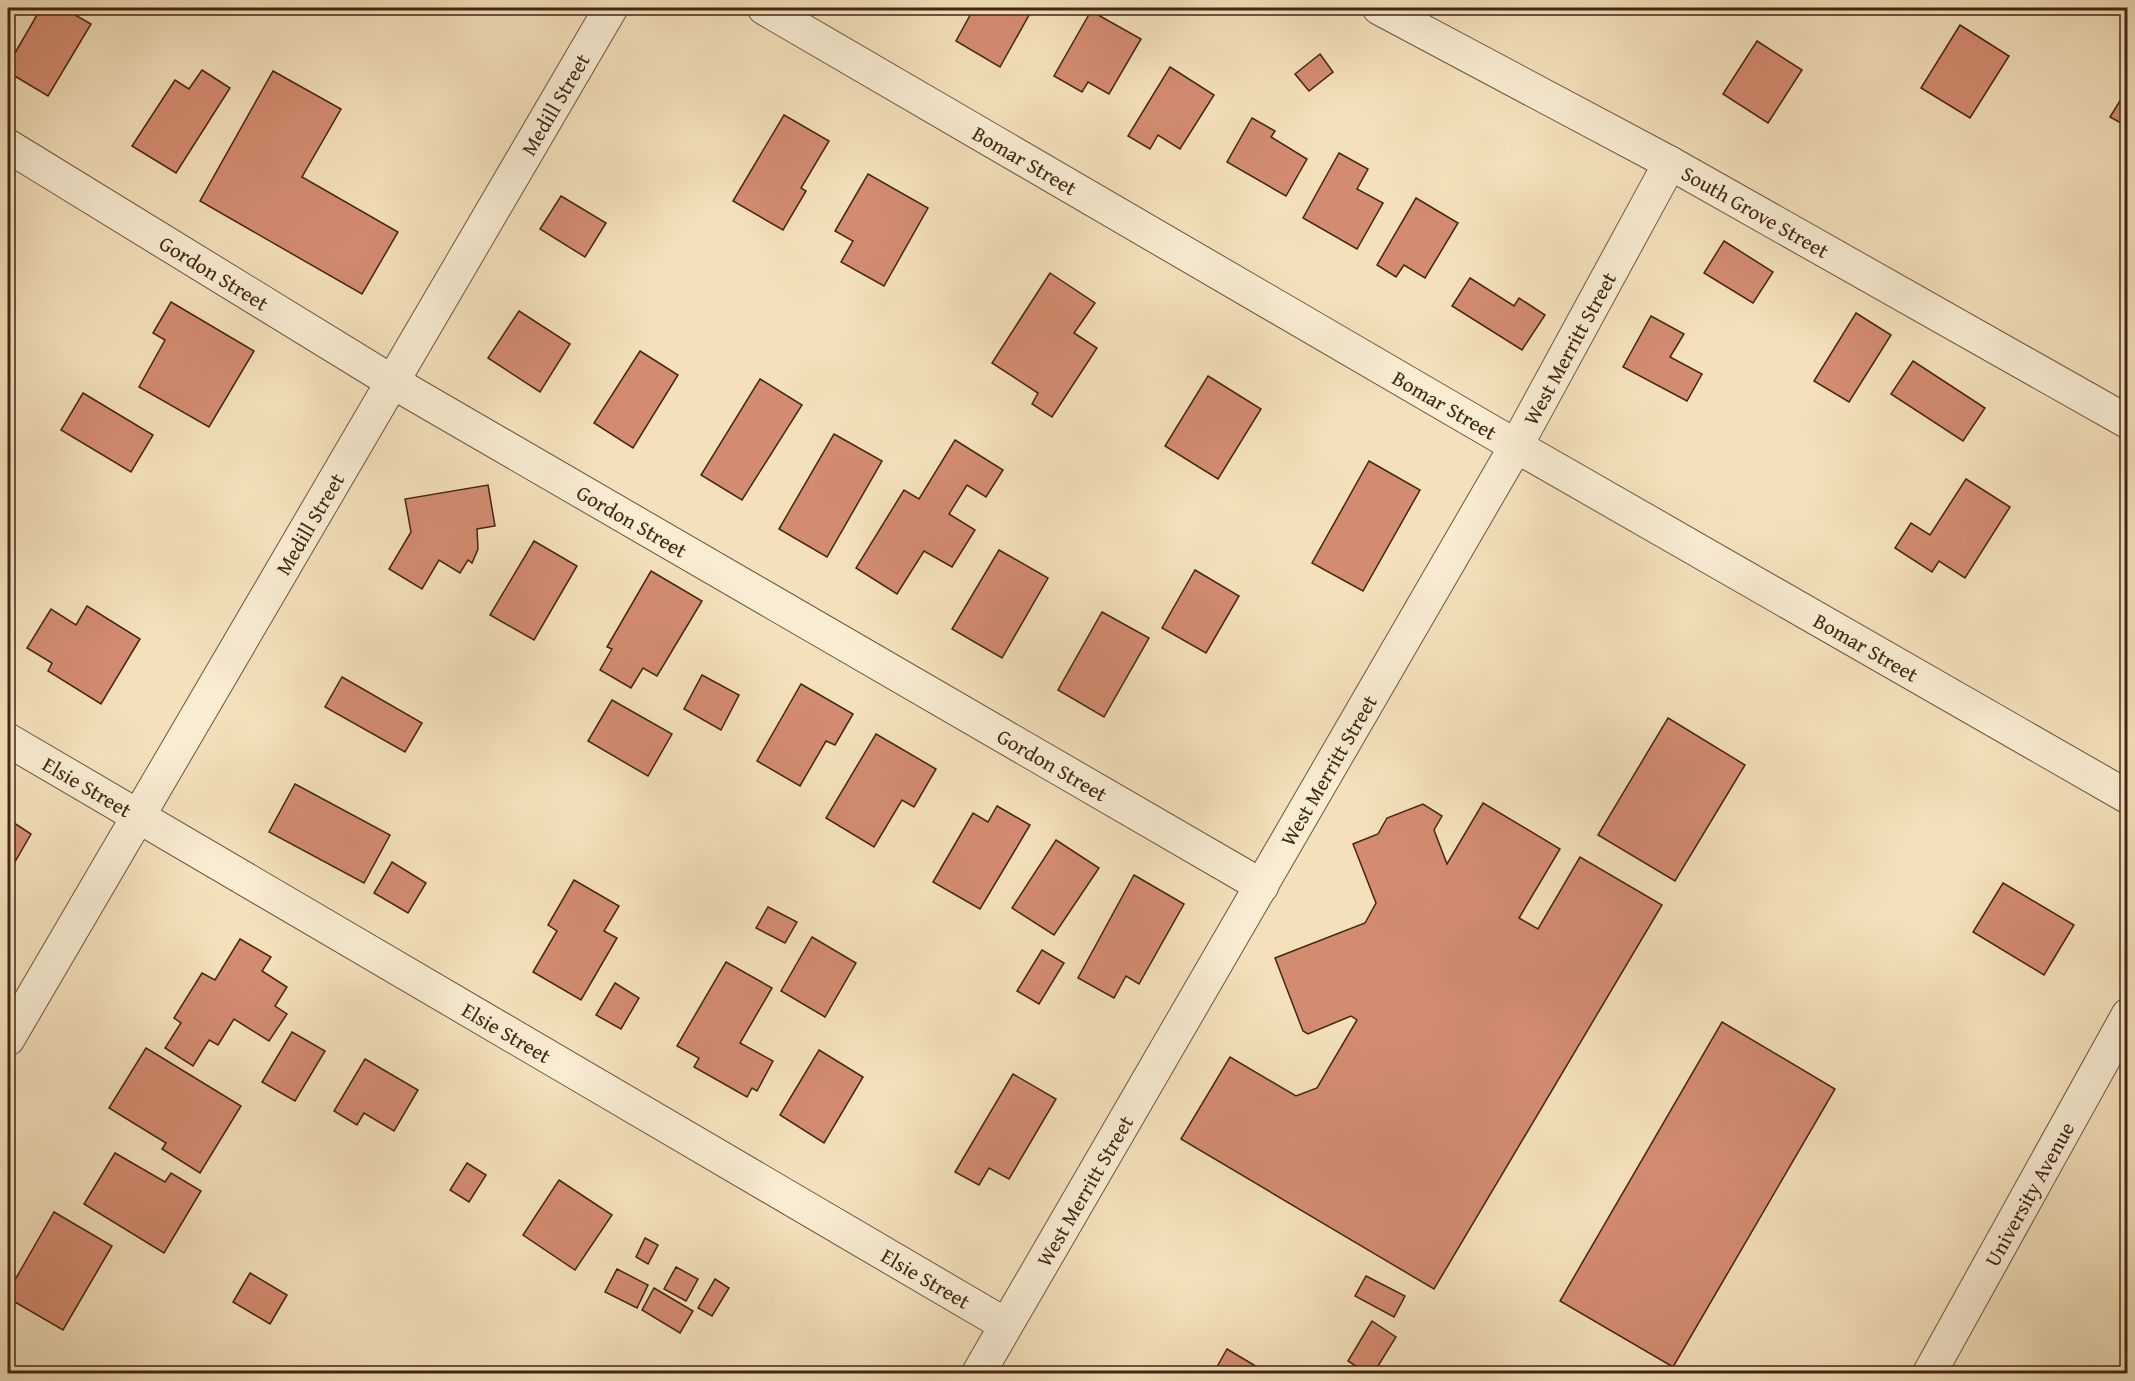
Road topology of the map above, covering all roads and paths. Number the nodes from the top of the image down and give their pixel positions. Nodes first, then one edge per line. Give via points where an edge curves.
1 (611, 8) edge
2 (764, 8) edge
3 (1379, 8) edge
4 (8, 146) edge
5 (1670, 163) junction
6 (391, 381) junction
7 (2127, 422) edge
8 (1516, 446) junction
9 (8, 740) edge
10 (2127, 797) edge
11 (138, 815) junction
12 (1262, 886) junction
13 (2127, 1015) edge
14 (8, 1040) edge
15 (1006, 1325) junction
16 (978, 1374) edge
17 (1929, 1374) edge

1 - 6 street, Medill Street
2 - 8 street, Bomar Street
3 - 5 street, South Grove Street
4 - 6 street, Gordon Street
5 - 7 street, South Grove Street
5 - 8 street, West Merritt Street
6 - 11 street, Medill Street
6 - 12 street, Gordon Street
8 - 10 street, Bomar Street
8 - 12 street, West Merritt Street
9 - 11 street, Elsie Street
11 - 14 street, Medill Street
11 - 15 street, Elsie Street
12 - 15 street, West Merritt Street
13 - 17 street, University Avenue
15 - 16 street, West Merritt Street

